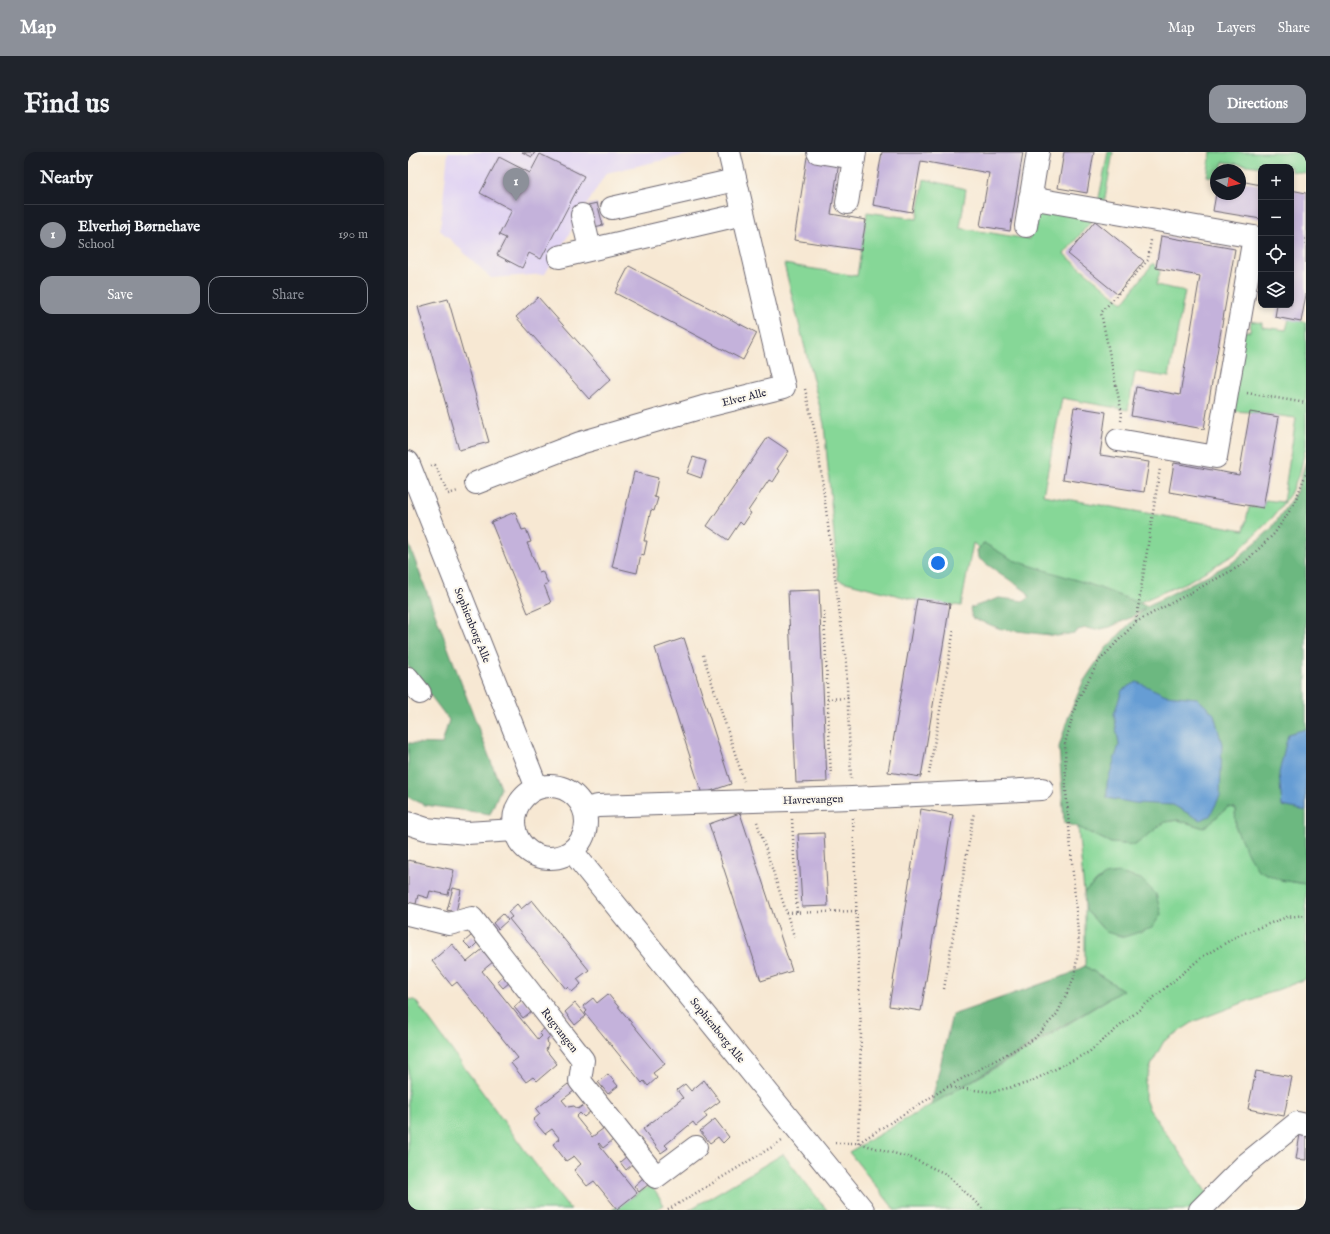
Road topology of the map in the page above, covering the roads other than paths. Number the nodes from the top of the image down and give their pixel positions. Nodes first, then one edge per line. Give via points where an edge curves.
1 (729, 152) edge
2 (818, 152) edge
3 (1038, 152) edge
4 (855, 155) edge
5 (735, 180) junction
6 (1030, 198) junction
7 (847, 203) dead end
8 (612, 208) dead end
9 (743, 214) junction
10 (582, 215) dead end
11 (1026, 226) dead end
12 (590, 249) junction
13 (559, 257) dead end
14 (1118, 440) road end
15 (408, 462) edge
16 (476, 484) dead end
17 (537, 788) junction
18 (1042, 789) dead end
19 (584, 809) junction
20 (408, 823) edge
21 (514, 830) junction
22 (572, 851) junction
23 (408, 914) edge
24 (1306, 1124) edge
25 (696, 1147) dead end
26 (863, 1210) edge
27 (1200, 1210) edge

1 - 5 street, Elver Alle
2 - 4 street
3 - 6 street
4 - 7 street
5 - 8 street
5 - 9 street, Elver Alle
6 - 11 street
6 - 14 street via 1254,237 1216,457
9 - 12 street
9 - 16 street, Elver Alle via 784,387 703,407 580,443
10 - 12 street
12 - 13 street
15 - 17 street, Sophienborg Alle
17 - 19 street via 548,786 570,792
17 - 21 street via 521,801 516,810
18 - 19 street, Havrevangen via 598,806
19 - 22 street via 585,832 580,843
20 - 21 street via 426,829 467,833
21 - 22 street via 527,850 538,856 550,859
22 - 26 street, Sophienborg Alle
23 - 25 street, Rugvangen via 449,924 472,918 583,1060 580,1081 656,1177
24 - 27 street via 1297,1123 1245,1164

